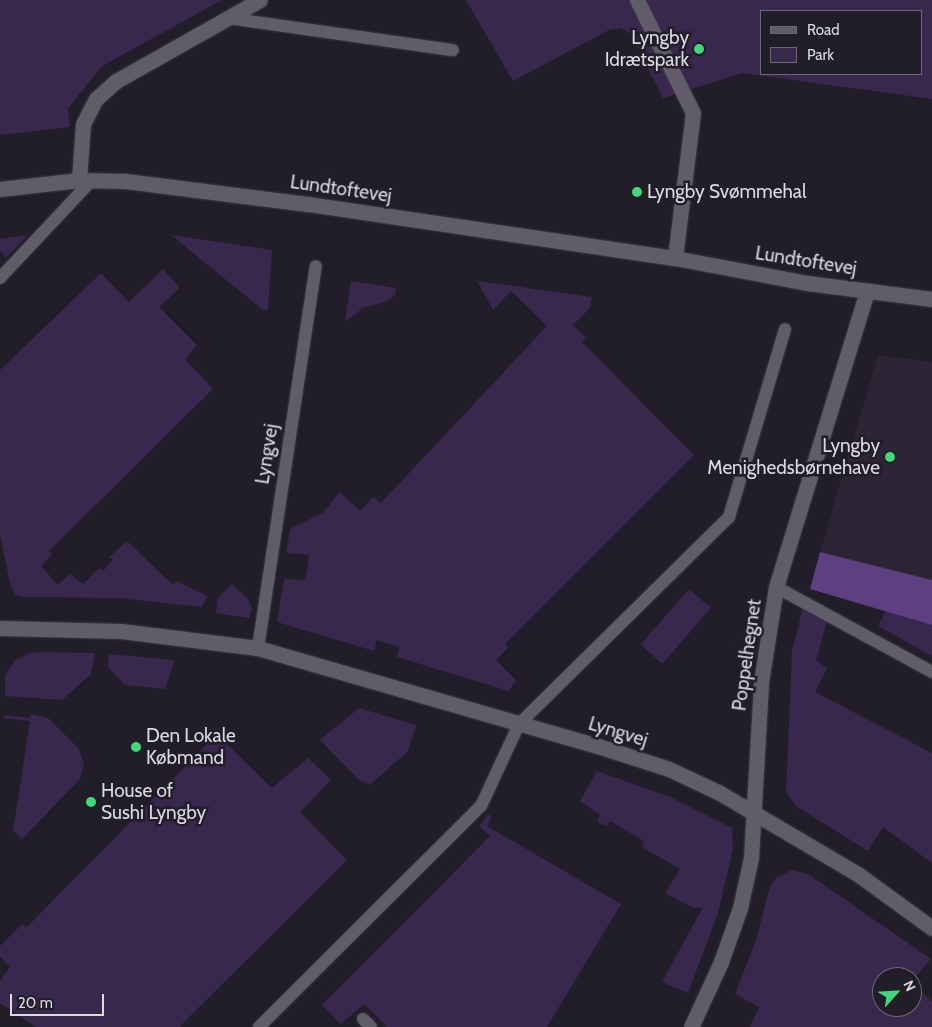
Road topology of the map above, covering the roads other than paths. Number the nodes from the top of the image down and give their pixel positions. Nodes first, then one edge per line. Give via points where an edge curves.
1 (260, 0) edge
2 (637, 0) edge
3 (227, 18) junction
4 (454, 50) dead end
5 (85, 180) junction
6 (0, 189) edge
7 (675, 258) junction
8 (316, 266) dead end
9 (0, 278) edge
10 (867, 291) junction
11 (932, 299) edge
12 (785, 329) dead end
13 (776, 587) junction
14 (0, 628) edge
15 (258, 648) junction
16 (932, 672) edge
17 (519, 724) junction
18 (752, 814) junction
19 (932, 928) edge
20 (259, 1027) edge
21 (691, 1027) edge

1 - 3 street
2 - 7 street via 693,113
3 - 4 lane
3 - 5 street via 116,81 96,99 82,124
5 - 6 street, Lundtoftevej
5 - 7 street, Lundtoftevej via 308,204
5 - 9 lane
7 - 10 street, Lundtoftevej
8 - 15 lane, Lyngvej
10 - 11 street, Lundtoftevej
10 - 13 street, Poppelhegnet
12 - 17 lane via 729,517
13 - 16 lane
13 - 18 street, Poppelhegnet via 761,682
14 - 15 street, Lyngvej via 121,630
15 - 17 street, Lyngvej
17 - 18 street, Lyngvej via 669,769 720,793
17 - 20 lane via 481,806
18 - 19 street, Lyngvej via 860,875
18 - 21 street, Poppelhegnet via 751,858 740,908 721,962

